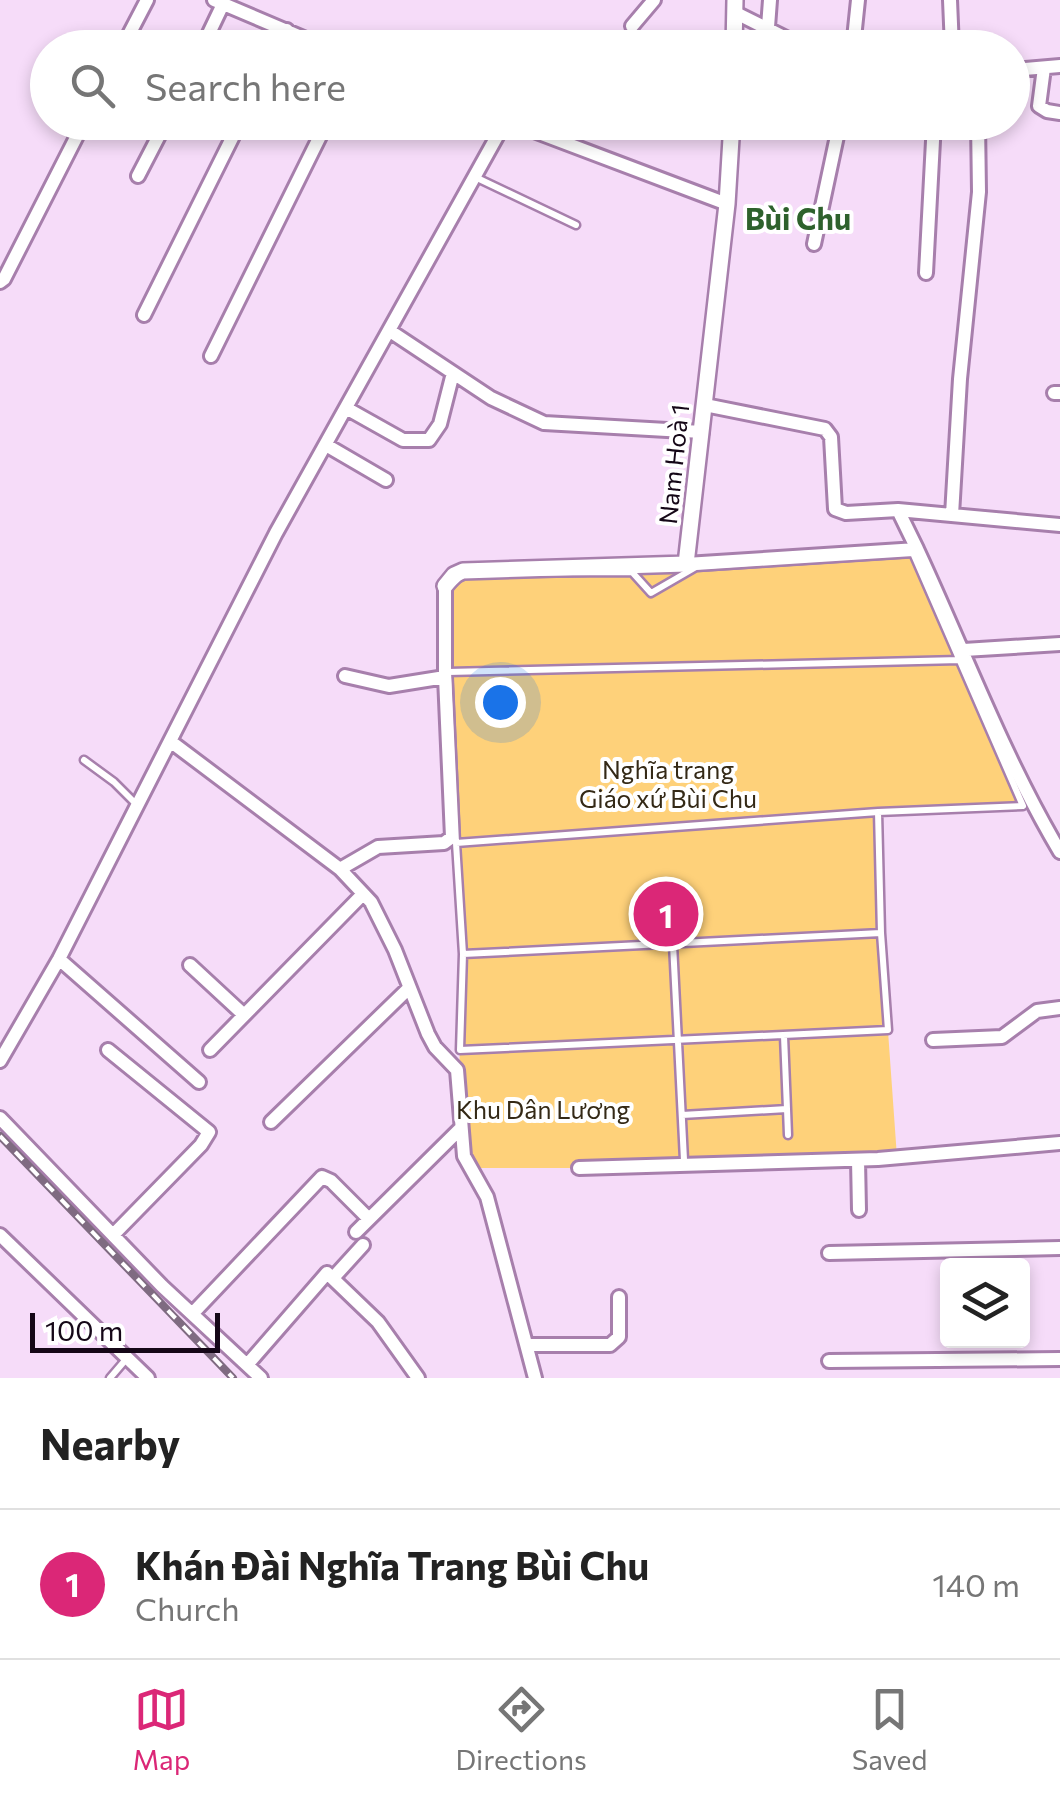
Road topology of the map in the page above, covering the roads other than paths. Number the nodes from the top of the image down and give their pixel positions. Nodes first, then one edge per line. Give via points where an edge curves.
1 (147, 0) edge
2 (654, 0) edge
3 (770, 0) edge
4 (858, 0) edge
5 (950, 0) edge
6 (219, 2) edge
7 (735, 6) edge
8 (632, 26) dead end
9 (768, 27) junction
10 (131, 30) edge
11 (209, 30) edge
12 (287, 30) edge
13 (773, 30) edge
14 (854, 30) edge
15 (951, 30) edge
16 (1060, 66) edge
17 (1044, 68) junction
18 (1030, 69) edge
19 (1060, 113) edge
20 (75, 140) edge
21 (157, 140) edge
22 (231, 140) edge
23 (319, 140) edge
24 (496, 140) edge
25 (555, 140) edge
26 (731, 140) edge
27 (837, 140) edge
28 (933, 140) edge
29 (978, 140) edge
30 (138, 176) dead end
31 (474, 176) junction
32 (727, 204) junction
33 (576, 225) dead end
34 (814, 244) dead end
35 (926, 273) dead end
36 (0, 282) edge
37 (144, 315) dead end
38 (390, 331) junction
39 (211, 356) dead end
40 (453, 373) junction
41 (705, 405) junction
42 (346, 408) junction
43 (702, 432) junction
44 (326, 445) junction
45 (386, 480) dead end
46 (898, 510) junction
47 (952, 515) junction
48 (1060, 525) edge
49 (917, 549) junction
50 (686, 564) junction
51 (445, 586) joint
52 (1060, 644) edge
53 (962, 655) junction
54 (446, 675) junction
55 (345, 676) dead end
56 (170, 741) junction
57 (84, 760) dead end
58 (138, 806) junction
59 (878, 812) junction
60 (456, 843) junction
61 (1060, 852) edge
62 (340, 869) junction
63 (363, 894) junction
64 (880, 934) junction
65 (673, 944) junction
66 (463, 954) junction
67 (59, 959) junction
68 (190, 965) dead end
69 (410, 988) junction
70 (1060, 1008) edge
71 (244, 1015) junction
72 (784, 1036) junction
73 (933, 1040) dead end
74 (678, 1041) junction
75 (108, 1050) dead end
76 (210, 1050) dead end
77 (0, 1062) edge
78 (199, 1082) dead end
79 (787, 1109) junction
80 (682, 1115) junction
81 (0, 1118) edge
82 (271, 1122) dead end
83 (461, 1128) junction
84 (788, 1136) dead end
85 (1060, 1143) edge
86 (684, 1160) dead end
87 (858, 1160) junction
88 (578, 1168) dead end
89 (858, 1210) dead end
90 (369, 1219) junction
91 (0, 1234) edge
92 (112, 1235) junction
93 (1060, 1248) edge
94 (828, 1253) dead end
95 (313, 1262) dead end
96 (330, 1276) junction
97 (618, 1296) dead end
98 (193, 1313) junction
99 (529, 1344) junction
100 (128, 1358) junction
101 (1060, 1359) edge
102 (828, 1361) dead end
103 (247, 1365) junction
104 (110, 1378) edge
105 (148, 1378) edge
106 (261, 1378) edge
107 (418, 1378) edge
108 (535, 1378) edge

1 - 10 street
2 - 8 street
3 - 9 street
4 - 14 street
5 - 15 street
6 - 11 street
6 - 12 street
7 - 9 street
9 - 13 street
16 - 17 street
17 - 18 street
17 - 19 street via 1040,106
20 - 36 street
21 - 30 street
22 - 37 street
23 - 39 street
24 - 31 street
25 - 32 street
26 - 32 street, Nam Hoà 1
27 - 34 street
28 - 35 street
29 - 47 street
31 - 33 lane
31 - 38 street
32 - 41 street, Nam Hoà 1
38 - 40 street
38 - 42 street
40 - 42 street via 429,440 403,440
40 - 43 street via 544,424
41 - 43 street, Nam Hoà 1
41 - 46 street via 825,428 836,508
42 - 44 street
43 - 50 street, Nam Hoà 1
44 - 45 street
44 - 56 street
46 - 47 street
46 - 49 street
47 - 48 street
49 - 50 street
49 - 53 street
50 - 51 street via 463,571
51 - 54 street
52 - 53 street
53 - 54 lane
53 - 54 lane via 914,552 696,567 651,593 632,572 464,573 448,588
53 - 59 lane via 1023,806
53 - 61 street
54 - 55 street via 390,686
54 - 60 lane
54 - 62 street via 450,840 378,847
56 - 58 street
56 - 62 street
57 - 58 lane
58 - 67 street
59 - 60 lane
59 - 64 lane
60 - 66 lane
62 - 63 street
63 - 69 street via 380,915
63 - 71 street
64 - 65 lane
64 - 72 lane via 888,1030
65 - 66 lane
65 - 74 lane
66 - 74 lane via 460,1050
67 - 77 street
67 - 78 street
68 - 71 street
69 - 82 street
69 - 83 street via 435,1047 457,1070
70 - 73 street via 1037,1011 1002,1037
71 - 76 street
72 - 74 lane
72 - 79 lane
74 - 80 lane
75 - 92 street via 209,1132
79 - 80 lane
79 - 84 lane
80 - 86 lane
81 - 92 street
83 - 90 street
83 - 99 street via 464,1156 487,1197
85 - 87 street
87 - 88 street
87 - 89 street
90 - 96 street
90 - 98 street via 322,1177
91 - 100 street
92 - 98 street
93 - 94 street
95 - 96 street
96 - 103 street
96 - 107 street via 378,1322
97 - 99 street via 618,1337 610,1345
98 - 103 street
99 - 108 street
100 - 104 lane
100 - 105 street
101 - 102 street
103 - 106 street

